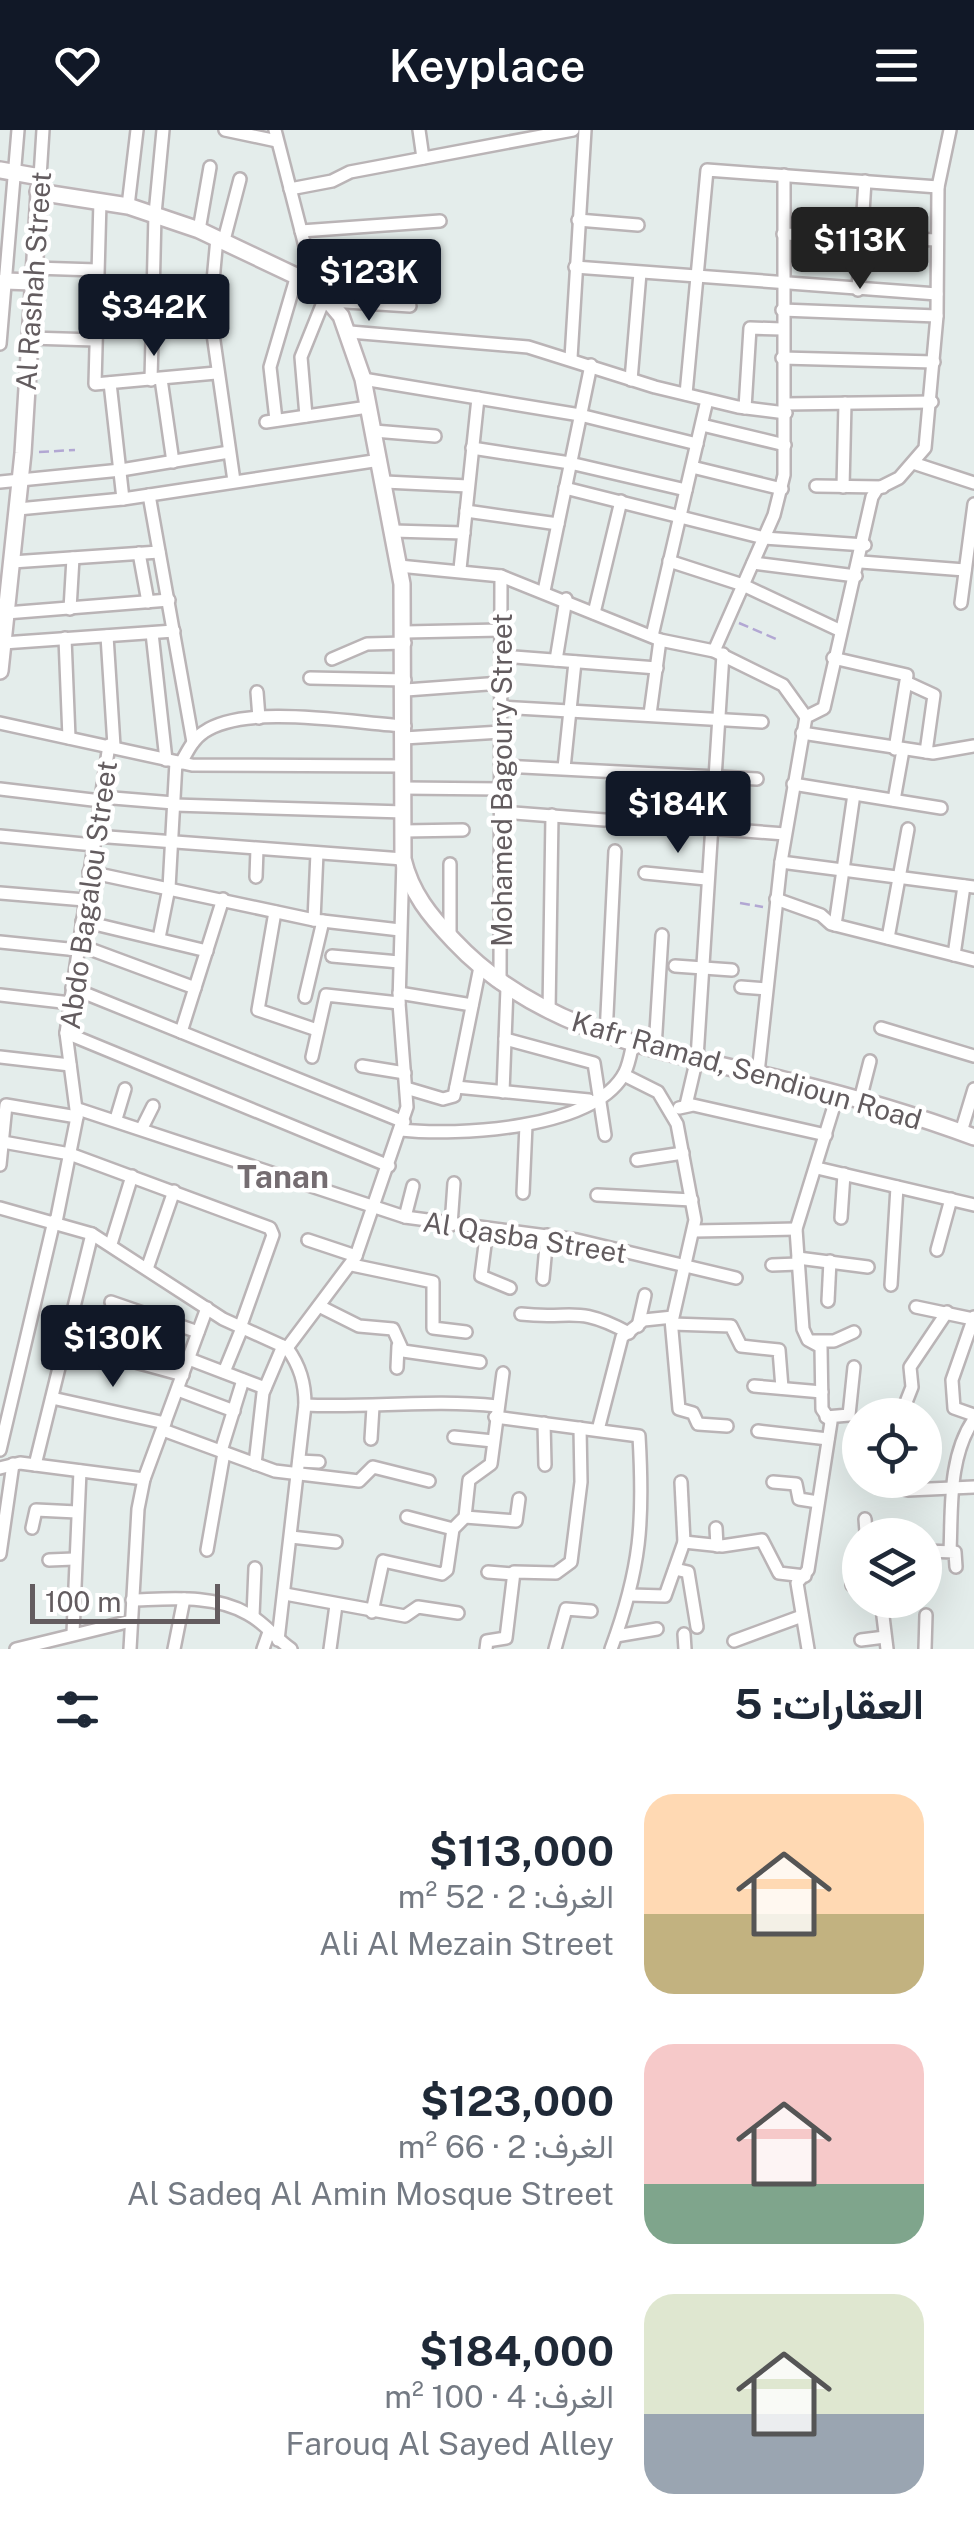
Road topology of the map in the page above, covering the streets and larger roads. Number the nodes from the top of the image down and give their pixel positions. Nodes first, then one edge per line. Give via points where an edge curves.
1 (18, 130) edge
2 (43, 130) edge
3 (137, 130) edge
4 (164, 130) edge
5 (225, 130) edge
6 (419, 130) edge
7 (573, 130) edge
8 (585, 130) edge
9 (950, 130) edge
10 (276, 136) edge
11 (423, 158) junction
12 (210, 167) dead end
13 (7, 171) edge
14 (784, 175) junction
15 (240, 179) dead end
16 (864, 181) junction
17 (39, 184) junction
18 (938, 187) junction
19 (290, 189) junction
20 (100, 201) junction
21 (128, 206) junction
22 (155, 214) junction
23 (578, 220) junction
24 (440, 221) dead end
25 (638, 225) dead end
26 (199, 230) junction
27 (300, 231) junction
28 (783, 234) junction
29 (861, 237) junction
30 (220, 239) junction
31 (937, 240) junction
32 (575, 267) junction
33 (97, 270) junction
34 (640, 273) junction
35 (34, 275) junction
36 (297, 275) junction
37 (696, 278) junction
38 (5, 280) junction
39 (782, 286) junction
40 (858, 290) junction
41 (324, 294) junction
42 (938, 294) junction
43 (410, 306) dead end
44 (782, 310) junction
45 (937, 316) junction
46 (782, 328) junction
47 (350, 332) junction
48 (30, 338) junction
49 (94, 340) junction
50 (0, 344) edge
51 (571, 358) junction
52 (782, 358) junction
53 (934, 362) junction
54 (591, 365) junction
55 (216, 374) junction
56 (156, 379) junction
57 (363, 379) junction
58 (631, 380) junction
59 (110, 383) junction
60 (686, 394) junction
61 (478, 398) junction
62 (707, 400) junction
63 (932, 402) junction
64 (846, 403) junction
65 (368, 407) junction
66 (741, 408) junction
67 (786, 408) junction
68 (580, 415) junction
69 (306, 416) junction
70 (702, 425) junction
71 (374, 430) junction
72 (734, 433) junction
73 (435, 436) dead end
74 (697, 444) junction
75 (786, 446) junction
76 (472, 448) junction
77 (230, 452) junction
78 (380, 460) junction
79 (173, 462) junction
80 (913, 462) junction
81 (570, 463) junction
82 (692, 467) junction
83 (120, 470) junction
84 (234, 480) junction
85 (0, 482) edge
86 (19, 482) junction
87 (385, 482) junction
88 (974, 483) edge
89 (468, 486) junction
90 (816, 486) dead end
91 (843, 486) junction
92 (883, 487) junction
93 (565, 488) junction
94 (782, 489) junction
95 (686, 490) junction
96 (149, 494) junction
97 (124, 499) junction
98 (620, 502) junction
99 (974, 504) edge
100 (18, 509) junction
101 (466, 510) junction
102 (680, 516) junction
103 (558, 524) junction
104 (393, 531) junction
105 (464, 534) junction
106 (764, 538) junction
107 (865, 545) junction
108 (160, 552) junction
109 (140, 553) junction
110 (74, 558) junction
111 (670, 561) junction
112 (12, 562) junction
113 (754, 562) junction
114 (860, 562) junction
115 (399, 566) junction
116 (460, 569) junction
117 (965, 570) junction
118 (501, 576) junction
119 (856, 576) junction
120 (744, 585) junction
121 (4, 591) edge
122 (544, 591) junction
123 (168, 600) junction
124 (566, 600) junction
125 (148, 602) junction
126 (961, 603) dead end
127 (70, 608) junction
128 (6, 613) junction
129 (594, 613) junction
130 (501, 630) junction
131 (839, 630) junction
132 (174, 632) junction
133 (152, 633) junction
134 (107, 636) junction
135 (65, 638) junction
136 (405, 638) junction
137 (656, 638) junction
138 (3, 642) junction
139 (718, 653) junction
140 (501, 656) junction
141 (832, 658) junction
142 (332, 659) dead end
143 (556, 660) junction
144 (574, 662) junction
145 (656, 668) junction
146 (0, 671) edge
147 (310, 678) dead end
148 (908, 680) junction
149 (501, 683) junction
150 (405, 685) junction
151 (256, 692) dead end
152 (501, 707) junction
153 (570, 710) junction
154 (650, 714) junction
155 (806, 717) junction
156 (259, 718) junction
157 (718, 719) junction
158 (762, 722) dead end
159 (0, 723) edge
160 (404, 732) junction
161 (501, 732) junction
162 (802, 733) junction
163 (69, 738) junction
164 (193, 742) junction
165 (112, 746) junction
166 (974, 746) edge
167 (899, 750) junction
168 (926, 752) junction
169 (174, 762) junction
170 (403, 766) junction
171 (501, 766) junction
172 (564, 768) junction
173 (713, 776) junction
174 (756, 780) dead end
175 (793, 784) junction
176 (403, 788) junction
177 (501, 789) junction
178 (0, 790) edge
179 (854, 794) junction
180 (101, 799) junction
181 (894, 800) junction
182 (174, 804) junction
183 (940, 808) dead end
184 (404, 812) junction
185 (502, 812) junction
186 (552, 815) junction
187 (709, 828) junction
188 (908, 829) dead end
189 (463, 830) dead end
190 (404, 831) junction
191 (785, 834) junction
192 (0, 836) edge
193 (95, 841) junction
194 (172, 843) junction
195 (257, 849) junction
196 (615, 851) dead end
197 (316, 853) junction
198 (404, 859) junction
199 (781, 862) junction
200 (450, 864) dead end
201 (843, 870) junction
202 (89, 872) junction
203 (646, 874) dead end
204 (256, 877) dead end
205 (899, 878) junction
206 (706, 879) junction
207 (969, 887) edge
208 (169, 888) junction
209 (0, 892) edge
210 (223, 899) junction
211 (85, 900) junction
212 (776, 904) junction
213 (275, 912) junction
214 (318, 921) junction
215 (82, 922) junction
216 (835, 925) junction
217 (400, 930) junction
218 (662, 936) dead end
219 (450, 937) junction
220 (159, 938) junction
221 (888, 938) junction
222 (0, 942) edge
223 (79, 948) junction
224 (207, 950) junction
225 (954, 955) junction
226 (332, 956) dead end
227 (974, 960) edge
228 (398, 962) junction
229 (480, 966) junction
230 (675, 966) dead end
231 (702, 968) junction
232 (732, 970) dead end
233 (504, 986) junction
234 (741, 987) dead end
235 (72, 988) junction
236 (195, 988) junction
237 (766, 989) junction
238 (0, 995) edge
239 (305, 997) dead end
240 (399, 998) junction
241 (71, 1003) junction
242 (472, 1006) junction
243 (549, 1012) junction
244 (881, 1028) dead end
245 (317, 1030) junction
246 (66, 1032) junction
247 (182, 1032) junction
248 (606, 1035) junction
249 (505, 1039) junction
250 (633, 1042) junction
251 (655, 1048) junction
252 (312, 1056) dead end
253 (974, 1056) edge
254 (0, 1057) edge
255 (697, 1058) junction
256 (870, 1061) dead end
257 (70, 1065) junction
258 (362, 1066) dead end
259 (405, 1073) junction
260 (758, 1073) junction
261 (624, 1075) junction
262 (125, 1088) dead end
263 (406, 1088) junction
264 (456, 1088) junction
265 (974, 1089) edge
266 (503, 1092) junction
267 (838, 1093) junction
268 (595, 1099) junction
269 (860, 1100) junction
270 (686, 1105) junction
271 (152, 1106) dead end
272 (78, 1113) junction
273 (672, 1113) junction
274 (116, 1118) junction
275 (526, 1124) junction
276 (402, 1126) junction
277 (142, 1128) junction
278 (604, 1135) dead end
279 (826, 1135) junction
280 (968, 1135) edge
281 (3, 1142) junction
282 (682, 1153) junction
283 (70, 1154) junction
284 (637, 1160) dead end
285 (0, 1165) edge
286 (388, 1166) junction
287 (817, 1168) junction
288 (844, 1174) junction
289 (132, 1176) junction
290 (454, 1184) dead end
291 (413, 1186) dead end
292 (897, 1187) junction
293 (174, 1192) junction
294 (522, 1193) dead end
295 (598, 1194) dead end
296 (692, 1200) junction
297 (951, 1200) junction
298 (974, 1205) edge
299 (373, 1207) junction
300 (0, 1208) edge
301 (406, 1217) junction
302 (840, 1218) dead end
303 (55, 1221) junction
304 (451, 1225) junction
305 (486, 1229) junction
306 (796, 1229) junction
307 (694, 1232) junction
308 (92, 1234) junction
309 (548, 1235) junction
310 (308, 1240) dead end
311 (111, 1244) junction
312 (937, 1250) dead end
313 (354, 1261) junction
314 (798, 1261) junction
315 (830, 1261) junction
316 (772, 1264) dead end
317 (148, 1266) junction
318 (686, 1267) junction
319 (868, 1267) dead end
320 (736, 1278) dead end
321 (543, 1279) dead end
322 (891, 1286) dead end
323 (510, 1288) dead end
324 (645, 1296) dead end
325 (828, 1301) dead end
326 (110, 1302) dead end
327 (319, 1306) junction
328 (916, 1307) dead end
329 (207, 1308) junction
330 (947, 1312) junction
331 (522, 1314) dead end
332 (974, 1318) edge
333 (672, 1321) junction
334 (241, 1328) junction
335 (633, 1330) junction
336 (198, 1332) junction
337 (466, 1332) dead end
338 (854, 1332) dead end
339 (808, 1340) junction
340 (66, 1342) junction
341 (398, 1346) junction
342 (285, 1347) junction
343 (189, 1359) junction
344 (480, 1362) dead end
345 (396, 1368) dead end
346 (854, 1368) dead end
347 (224, 1372) junction
348 (503, 1374) dead end
349 (184, 1375) junction
350 (243, 1380) junction
351 (754, 1386) dead end
352 (264, 1388) junction
353 (782, 1388) junction
354 (178, 1390) junction
355 (822, 1392) junction
356 (52, 1398) junction
357 (908, 1398) edge
358 (305, 1404) junction
359 (373, 1408) junction
360 (234, 1411) junction
361 (496, 1411) junction
362 (826, 1416) junction
363 (974, 1417) edge
364 (544, 1423) junction
365 (164, 1426) junction
366 (727, 1426) dead end
367 (580, 1428) junction
368 (598, 1430) junction
369 (758, 1431) dead end
370 (454, 1436) dead end
371 (828, 1438) junction
372 (371, 1439) dead end
373 (493, 1441) junction
374 (0, 1450) edge
375 (960, 1450) junction
376 (222, 1452) junction
377 (974, 1453) edge
378 (299, 1460) junction
379 (318, 1462) dead end
380 (254, 1464) junction
381 (545, 1464) dead end
382 (36, 1465) junction
383 (6, 1466) edge
384 (80, 1471) junction
385 (298, 1476) junction
386 (144, 1479) junction
387 (429, 1481) dead end
388 (681, 1482) dead end
389 (774, 1482) dead end
390 (953, 1486) junction
391 (942, 1487) edge
392 (974, 1487) edge
393 (519, 1499) dead end
394 (818, 1502) junction
395 (77, 1512) junction
396 (407, 1517) dead end
397 (465, 1517) junction
398 (32, 1528) dead end
399 (716, 1528) dead end
400 (452, 1530) junction
401 (291, 1537) junction
402 (336, 1542) dead end
403 (684, 1542) junction
404 (718, 1546) junction
405 (207, 1550) dead end
406 (942, 1552) edge
407 (950, 1552) junction
408 (0, 1554) edge
409 (49, 1560) dead end
410 (74, 1560) junction
411 (956, 1567) dead end
412 (256, 1568) dead end
413 (675, 1568) junction
414 (488, 1572) dead end
415 (513, 1574) junction
416 (806, 1576) junction
417 (285, 1594) junction
418 (630, 1595) junction
419 (132, 1600) junction
420 (184, 1600) junction
421 (336, 1605) junction
422 (591, 1611) dead end
423 (372, 1612) junction
424 (458, 1613) dead end
425 (253, 1616) junction
426 (802, 1616) junction
427 (883, 1618) edge
428 (926, 1618) edge
429 (131, 1622) junction
430 (697, 1628) dead end
431 (656, 1629) dead end
432 (73, 1633) junction
433 (684, 1634) dead end
434 (273, 1636) junction
435 (616, 1636) junction
436 (861, 1640) dead end
437 (734, 1641) dead end
438 (886, 1643) edge
439 (24, 1648) edge
440 (130, 1649) edge
441 (174, 1649) edge
442 (262, 1649) edge
443 (291, 1649) edge
444 (330, 1649) edge
445 (486, 1649) edge
446 (554, 1649) edge
447 (611, 1649) edge
448 (686, 1649) edge
449 (808, 1649) edge
450 (925, 1649) edge

1 - 13 street, Al Rashah Street
2 - 17 street, Al Rashah Street
3 - 21 street
4 - 22 street
5 - 10 street
6 - 11 street
7 - 11 street
8 - 23 street
9 - 18 street
10 - 19 street
11 - 19 street
12 - 26 street
13 - 17 street
13 - 38 street, Al Rashah Street
14 - 16 street
14 - 28 street
14 - 37 street via 705,172
15 - 30 street
16 - 18 street
16 - 29 street
17 - 20 street
17 - 35 street, Al Rashah Street
18 - 31 street
19 - 27 street
20 - 21 street
20 - 33 street
21 - 22 street
22 - 26 street
22 - 56 street
23 - 25 street
23 - 32 street
24 - 27 street
26 - 30 street
27 - 41 street
28 - 29 street
28 - 39 street
29 - 31 street
29 - 40 street
30 - 36 street
30 - 55 street via 209,297
31 - 42 street
32 - 34 street
32 - 51 street
33 - 35 street
33 - 49 street
34 - 37 street
34 - 58 street
35 - 38 street
35 - 48 street, Al Rashah Street
36 - 41 street
36 - 69 street via 270,366 271,421
37 - 39 street
37 - 60 street
38 - 50 street, Al Rashah Street
39 - 40 street
39 - 44 street
40 - 42 street
41 - 43 street
41 - 47 street, Kafr Ramad, Sendioun Road
41 - 69 street via 300,357
42 - 45 street
44 - 45 street
44 - 46 street
45 - 53 street
46 - 52 street
46 - 66 street via 750,328
47 - 51 street via 485,341
47 - 57 street, Kafr Ramad, Sendioun Road
48 - 49 street
48 - 86 street, Al Rashah Street
49 - 59 street via 95,384
51 - 54 street
52 - 53 street
52 - 67 street
53 - 63 street
54 - 58 street
54 - 68 street
55 - 56 street
55 - 77 street
56 - 59 street
56 - 79 street
57 - 61 street
57 - 65 street, Kafr Ramad, Sendioun Road
58 - 60 street
59 - 83 street
60 - 62 street
61 - 68 street
61 - 76 street
62 - 66 street
62 - 70 street
63 - 64 street
63 - 80 street via 925,448
64 - 67 street
64 - 91 street
65 - 69 street
65 - 71 street, Kafr Ramad, Sendioun Road
66 - 67 street
66 - 72 street
67 - 75 street
68 - 74 street
68 - 81 street
70 - 72 street
70 - 74 street
71 - 73 street
71 - 78 street, Kafr Ramad, Sendioun Road
72 - 75 street
74 - 82 street
75 - 94 street
76 - 81 street
76 - 89 street
77 - 79 street
77 - 84 street
78 - 84 street
78 - 87 street, Kafr Ramad, Sendioun Road
79 - 83 street
80 - 88 street
80 - 92 street
81 - 93 street
81 - 95 street
82 - 94 street
82 - 95 street
83 - 86 street
83 - 97 street
84 - 96 street
85 - 86 street
86 - 100 street, Al Rashah Street
87 - 89 street
87 - 104 street, Kafr Ramad, Sendioun Road
89 - 101 street
90 - 91 street
91 - 92 street
92 - 107 street via 872,497
93 - 98 street
93 - 103 street
94 - 106 street
95 - 102 street
96 - 97 street
96 - 108 street
97 - 100 street
98 - 102 street
98 - 129 street
99 - 117 street
100 - 112 street, Al Rashah Street
101 - 103 street
101 - 105 street
102 - 106 street
102 - 111 street
103 - 122 street
104 - 105 street
104 - 115 street, Kafr Ramad, Sendioun Road
105 - 116 street
106 - 107 street
106 - 113 street
107 - 114 street
108 - 109 street
108 - 123 street
109 - 110 street
109 - 125 street
110 - 112 street
110 - 127 street
111 - 120 street
111 - 137 street
112 - 121 street, Al Rashah Street
113 - 119 street
113 - 120 street
114 - 117 street
114 - 119 street
115 - 116 street
115 - 136 street, Kafr Ramad, Sendioun Road
116 - 118 street
117 - 126 street
118 - 122 street
118 - 130 street, Mohamed Bagoury Street
119 - 131 street
120 - 131 street
120 - 139 street
121 - 128 street, Al Rashah Street
122 - 124 street
123 - 125 street
123 - 132 street
124 - 129 street
124 - 143 street
125 - 127 street
127 - 128 street
128 - 138 street, Al Rashah Street
129 - 137 street
130 - 136 street
130 - 140 street, Mohamed Bagoury Street
131 - 141 street
132 - 133 street
132 - 164 street
133 - 134 street
133 - 169 street
134 - 135 street
134 - 165 street, Abdo Bagalou Street
135 - 138 street
135 - 163 street
136 - 142 street
136 - 150 street, Kafr Ramad, Sendioun Road
137 - 139 street
137 - 145 street
138 - 146 street, Al Rashah Street
139 - 155 street via 783,685
139 - 157 street
140 - 143 street
140 - 149 street, Mohamed Bagoury Street
141 - 148 street via 902,672
141 - 155 street via 824,708
143 - 144 street
144 - 145 street
144 - 153 street
145 - 154 street
147 - 150 street
148 - 167 street
148 - 168 street via 934,694
149 - 150 street
149 - 152 street, Mohamed Bagoury Street
150 - 160 street, Kafr Ramad, Sendioun Road
151 - 156 street
152 - 153 street
152 - 161 street, Mohamed Bagoury Street
153 - 154 street
153 - 172 street
154 - 157 street
155 - 162 street
156 - 160 street
156 - 164 street via 219,723
157 - 158 street
157 - 173 street
159 - 163 street
160 - 161 street
160 - 170 street, Kafr Ramad, Sendioun Road
161 - 171 street, Mohamed Bagoury Street
162 - 167 street
162 - 175 street
163 - 165 street
164 - 169 street
165 - 169 street
165 - 180 street, Abdo Bagalou Street
166 - 168 street
167 - 168 street
167 - 181 street
169 - 170 street
169 - 182 street
170 - 176 street, Kafr Ramad, Sendioun Road
171 - 172 street
171 - 177 street, Mohamed Bagoury Street
172 - 173 street
173 - 174 street
173 - 187 street
175 - 179 street
175 - 191 street
176 - 177 street
176 - 184 street, Kafr Ramad, Sendioun Road
177 - 185 street, Mohamed Bagoury Street
178 - 180 street
179 - 181 street
179 - 201 street
180 - 182 street
180 - 193 street, Abdo Bagalou Street
181 - 183 street
182 - 184 street
182 - 194 street
184 - 190 street, Kafr Ramad, Sendioun Road
185 - 186 street
185 - 233 street, Mohamed Bagoury Street
186 - 187 street
186 - 243 street
187 - 191 street
187 - 206 street
188 - 205 street
189 - 190 street
190 - 198 street, Kafr Ramad, Sendioun Road
191 - 199 street
192 - 193 street
193 - 194 street
193 - 202 street, Abdo Bagalou Street
194 - 195 street
194 - 208 street
195 - 197 street
195 - 204 street
196 - 248 street
197 - 198 street
197 - 214 street
198 - 217 street
198 - 219 street, Kafr Ramad, Sendioun Road via 417,897
199 - 201 street
199 - 212 street
200 - 219 street
201 - 205 street
201 - 216 street
202 - 208 street
202 - 211 street, Abdo Bagalou Street
203 - 206 street
205 - 207 street
205 - 221 street
206 - 231 street
207 - 225 street
208 - 210 street
208 - 220 street
209 - 211 street
210 - 213 street
210 - 224 street
211 - 215 street, Abdo Bagalou Street
212 - 216 street via 822,914
212 - 237 street
213 - 214 street
213 - 245 street via 258,1006 261,1014
214 - 217 street
214 - 239 street
215 - 220 street
215 - 223 street, Abdo Bagalou Street
216 - 221 street
217 - 228 street
218 - 251 street
219 - 229 street, Kafr Ramad, Sendioun Road
220 - 224 street
221 - 225 street
222 - 223 street
223 - 235 street, Abdo Bagalou Street
223 - 236 street
224 - 236 street
225 - 227 street
226 - 228 street
228 - 240 street
229 - 233 street, Kafr Ramad, Sendioun Road
229 - 242 street
230 - 231 street
231 - 232 street
231 - 255 street
233 - 243 street, Kafr Ramad, Sendioun Road
233 - 249 street, Mohamed Bagoury Street
234 - 237 street
235 - 241 street, Abdo Bagalou Street
235 - 247 street
236 - 247 street
237 - 260 street
238 - 241 street
240 - 242 street
240 - 245 street via 326,995
240 - 259 street
241 - 246 street, Abdo Bagalou Street
242 - 264 street
243 - 248 street, Kafr Ramad, Sendioun Road
244 - 253 street
245 - 252 street
246 - 257 street, Abdo Bagalou Street
246 - 286 street
247 - 276 street
248 - 250 street, Kafr Ramad, Sendioun Road
249 - 266 street, Mohamed Bagoury Street
249 - 268 street via 594,1063
250 - 251 street, Kafr Ramad, Sendioun Road
250 - 261 street
251 - 255 street, Kafr Ramad, Sendioun Road
254 - 257 street
255 - 260 street, Kafr Ramad, Sendioun Road
255 - 270 street
256 - 269 street
257 - 272 street, Abdo Bagalou Street
258 - 259 street
259 - 263 street
260 - 267 street, Kafr Ramad, Sendioun Road
261 - 268 street
261 - 273 street via 649,1084
262 - 274 street
263 - 264 street via 447,1099
263 - 276 street
264 - 266 street
265 - 280 street
266 - 268 street
267 - 269 street, Kafr Ramad, Sendioun Road
267 - 279 street
268 - 275 street
268 - 278 street
269 - 280 street, Kafr Ramad, Sendioun Road
270 - 273 street
270 - 279 street
271 - 277 street
272 - 274 street, Al Qasba Street
272 - 281 street, Al Qasba Street via 6,1105
272 - 283 street, Abdo Bagalou Street
273 - 282 street
274 - 277 street, Al Qasba Street
275 - 276 street via 478,1133
275 - 294 street
276 - 286 street
277 - 299 street, Al Qasba Street
279 - 287 street
281 - 283 street
281 - 285 street
282 - 284 street
282 - 296 street
283 - 289 street
283 - 303 street, Abdo Bagalou Street
286 - 299 street
287 - 288 street
287 - 306 street
288 - 292 street
288 - 302 street
289 - 293 street
289 - 311 street
290 - 304 street
291 - 301 street
292 - 297 street
292 - 322 street
293 - 317 street
293 - 334 street via 273,1234
295 - 296 street
296 - 307 street
297 - 298 street
297 - 312 street
299 - 301 street, Al Qasba Street
299 - 313 street
300 - 303 street
301 - 304 street, Al Qasba Street
303 - 308 street
303 - 374 street, Abdo Bagalou Street
304 - 305 street, Al Qasba Street
305 - 309 street, Al Qasba Street
305 - 323 street via 480,1273
306 - 307 street
306 - 314 street
307 - 318 street
308 - 311 street
308 - 340 street
309 - 318 street, Al Qasba Street
309 - 321 street
310 - 313 street
311 - 317 street
313 - 327 street
313 - 337 street via 433,1282 430,1323
314 - 315 street
314 - 316 street
314 - 339 street
315 - 319 street
315 - 325 street
317 - 329 street
318 - 320 street, Al Qasba Street
318 - 333 street
324 - 335 street
326 - 336 street
327 - 341 street via 359,1326 393,1328
327 - 342 street
328 - 330 street
329 - 334 street
329 - 336 street
330 - 332 street
330 - 357 street via 910,1366
331 - 335 street via 578,1312
332 - 363 street via 951,1392 954,1408
333 - 335 street via 644,1320
333 - 353 street via 731,1326 741,1346 779,1350
333 - 366 street via 679,1409 693,1413 698,1424
334 - 342 street
334 - 347 street
335 - 368 street via 619,1344
336 - 343 street
338 - 339 street via 834,1341
339 - 355 street via 821,1348
340 - 349 street
340 - 356 street
341 - 344 street
341 - 345 street
342 - 352 street
342 - 358 street via 305,1387
343 - 347 street
343 - 349 street
346 - 362 street via 849,1415
347 - 350 street
348 - 361 street
349 - 354 street
350 - 352 street
350 - 360 street
351 - 353 street
352 - 380 street
353 - 355 street
354 - 360 street
354 - 365 street
355 - 362 street
356 - 365 street
356 - 382 street
358 - 359 street
358 - 378 street
359 - 361 street via 438,1400
359 - 372 street
360 - 376 street
361 - 364 street
361 - 373 street
362 - 371 street
363 - 375 street
364 - 367 street
364 - 381 street
365 - 376 street
365 - 386 street
367 - 368 street
367 - 415 street via 571,1562 556,1574
368 - 418 street via 639,1436 644,1515
369 - 371 street
370 - 373 street
371 - 394 street
373 - 397 street via 490,1469 469,1480
375 - 377 street
375 - 390 street
376 - 380 street
376 - 405 street
378 - 379 street
378 - 385 street
380 - 385 street
382 - 383 street
382 - 384 street
383 - 408 street
384 - 386 street
384 - 395 street
385 - 387 street via 358,1480 373,1467
385 - 401 street
386 - 419 street
388 - 403 street
389 - 394 street via 796,1484 799,1499
390 - 391 street
390 - 392 street
390 - 407 street
393 - 397 street via 516,1522
394 - 416 street
395 - 398 street via 36,1510
395 - 410 street
396 - 400 street
397 - 400 street
399 - 404 street
400 - 423 street via 442,1574 383,1561
401 - 402 street
401 - 417 street
403 - 404 street
403 - 413 street
404 - 416 street via 762,1540 779,1573
406 - 407 street
407 - 411 street
409 - 410 street
410 - 432 street
412 - 425 street
413 - 418 street via 665,1596
413 - 430 street via 688,1570
414 - 415 street
415 - 445 street via 506,1638 487,1641
416 - 426 street via 798,1582
417 - 421 street
417 - 434 street
418 - 435 street
419 - 420 street
419 - 429 street
420 - 425 street
420 - 441 street
421 - 423 street
421 - 444 street
422 - 446 street via 566,1610
423 - 424 street via 405,1616 418,1607
425 - 434 street
426 - 437 street
426 - 449 street
427 - 438 street
428 - 450 street
429 - 432 street
429 - 440 street
431 - 435 street
432 - 439 street
433 - 448 street
434 - 442 street
434 - 443 street
435 - 447 street
436 - 438 street

